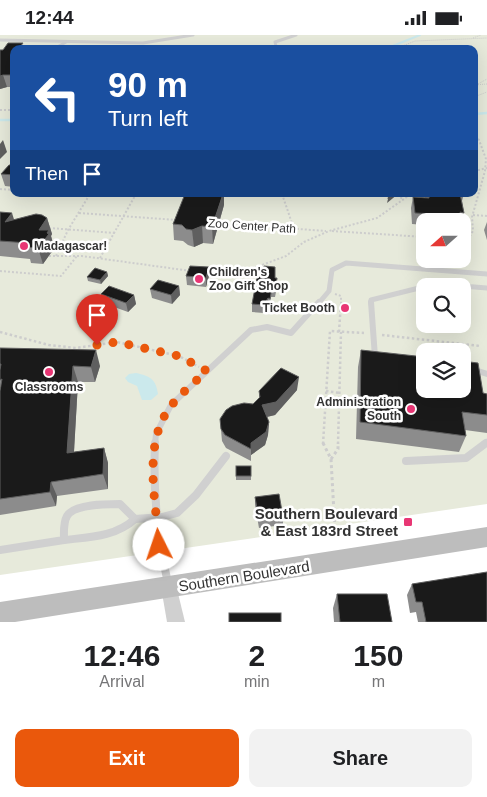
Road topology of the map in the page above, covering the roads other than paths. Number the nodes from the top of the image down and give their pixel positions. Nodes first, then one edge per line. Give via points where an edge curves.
1 (193, 35) edge
2 (296, 35) edge
3 (0, 40) edge
4 (66, 42) junction
5 (61, 45) edge
6 (276, 45) edge
7 (487, 274) edge
8 (471, 287) edge
9 (487, 288) edge
10 (416, 289) edge
11 (382, 357) edge
12 (471, 368) edge
13 (487, 375) edge
14 (487, 442) edge
15 (226, 456) dead end
16 (406, 461) dead end
17 (158, 518) junction
18 (135, 519) junction
19 (487, 537) edge
20 (64, 540) junction
21 (0, 550) edge
22 (169, 587) junction
23 (0, 613) edge
24 (176, 622) edge

1 - 4 lane via 150,42
2 - 6 lane via 279,39
3 - 4 lane
4 - 5 lane
7 - 17 lane via 346,263 332,270 329,291 291,333 274,327 251,329 171,405 156,434 154,467
8 - 9 lane
10 - 11 lane via 371,300 373,357
12 - 13 lane
14 - 16 lane via 466,458
15 - 17 lane via 177,513
17 - 18 lane
17 - 22 lane via 160,553
18 - 20 lane via 116,533
18 - 20 lane via 120,504 74,509 67,517
19 - 22 main road, Southern Boulevard
20 - 21 lane
22 - 23 main road, Southern Boulevard
22 - 24 street

